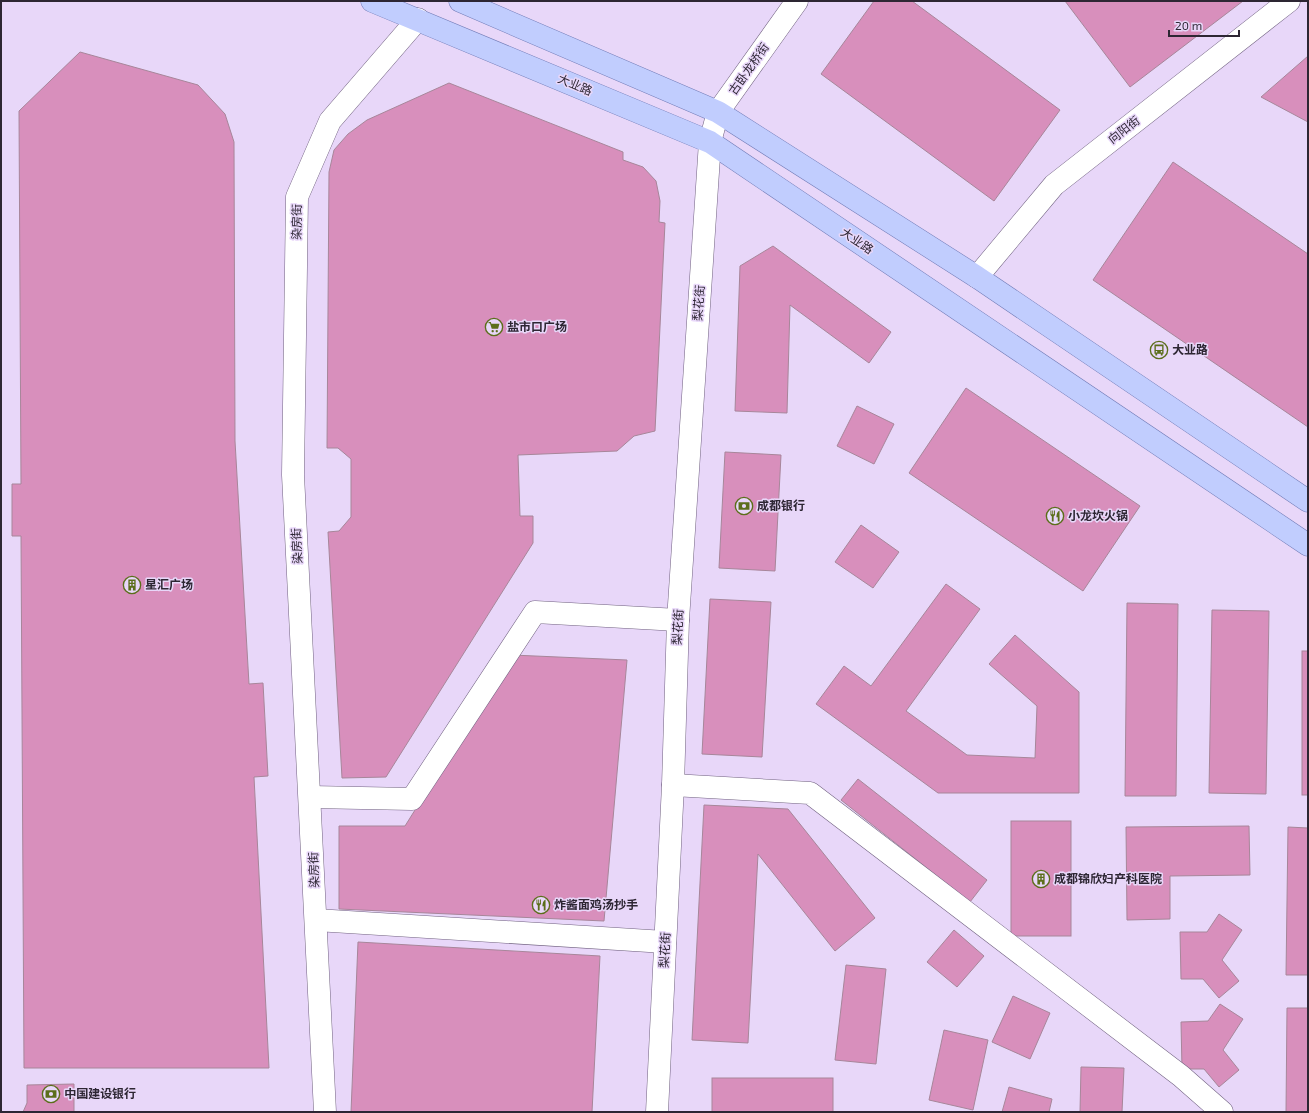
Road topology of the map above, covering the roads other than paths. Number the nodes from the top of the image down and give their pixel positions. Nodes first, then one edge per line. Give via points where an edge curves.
1 (372, 1) edge
2 (460, 1) edge
3 (797, 1) edge
4 (1289, 1) edge
5 (418, 19) junction
6 (718, 112) junction
7 (710, 142) junction
8 (977, 277) junction
9 (1308, 501) edge
10 (1308, 544) edge
11 (678, 620) junction
12 (672, 785) junction
13 (311, 797) junction
14 (316, 920) junction
15 (665, 942) junction
16 (325, 1112) edge
17 (657, 1112) edge
18 (1222, 1112) edge

1 - 5 main road, 大业路
2 - 6 main road
3 - 6 street, 古卧龙桥街
4 - 8 street, 向阳街 via 1054,185
5 - 7 main road, 大业路
5 - 13 street, 染房街 via 330,121 298,197 293,475
6 - 7 street, 古卧龙桥街
6 - 8 main road
7 - 10 main road, 大业路
7 - 11 street, 梨花街
8 - 9 main road
11 - 12 street, 梨花街
11 - 13 street via 535,612 412,799
12 - 15 street, 梨花街
12 - 18 street via 810,793 1181,1076
13 - 14 street, 染房街
14 - 15 street
14 - 16 street, 染房街
15 - 17 street, 梨花街

